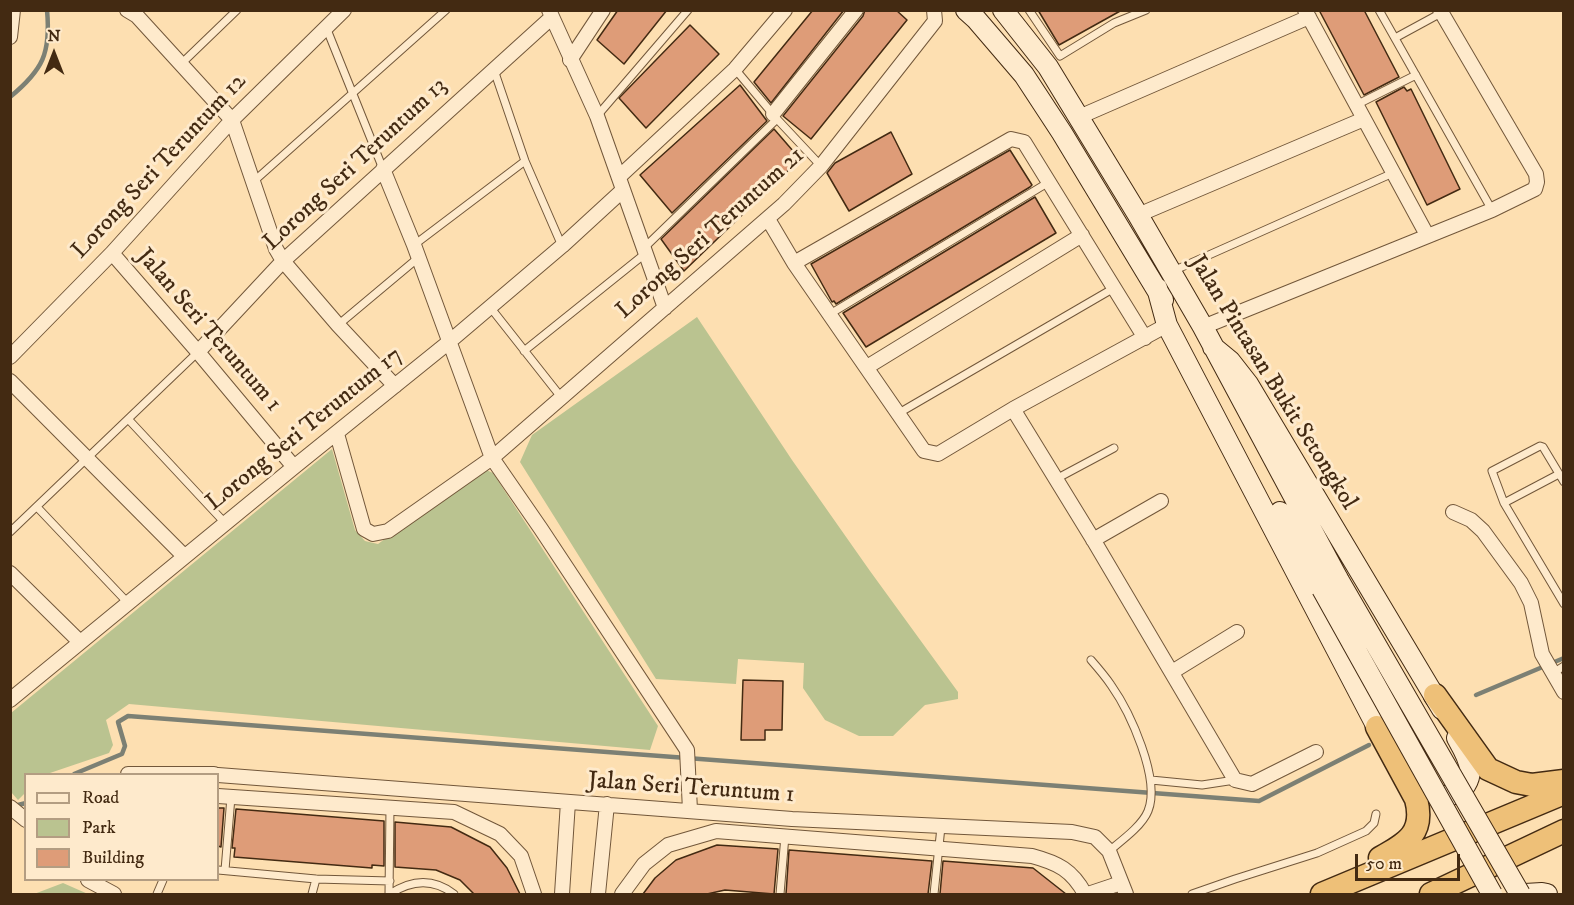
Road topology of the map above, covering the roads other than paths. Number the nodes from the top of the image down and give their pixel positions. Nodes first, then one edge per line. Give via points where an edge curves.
1 (13, 10) edge
2 (237, 10) edge
3 (446, 10) edge
4 (603, 10) edge
5 (688, 10) edge
6 (785, 10) edge
7 (856, 10) edge
8 (966, 10) edge
9 (1003, 10) edge
10 (1029, 10) edge
11 (1146, 10) edge
12 (1379, 10) edge
13 (343, 11) edge
14 (136, 12) edge
15 (1440, 12) edge
16 (550, 14) edge
17 (1307, 14) edge
18 (934, 16) edge
19 (326, 27) junction
20 (10, 37) edge
21 (1395, 38) junction
22 (570, 60) junction
23 (181, 64) junction
24 (735, 69) junction
25 (494, 70) junction
26 (1416, 75) junction
27 (352, 93) junction
28 (1356, 105) junction
29 (597, 116) junction
30 (775, 116) junction
31 (1079, 117) junction
32 (1364, 119) junction
33 (232, 120) junction
34 (525, 161) junction
35 (821, 166) junction
36 (383, 169) junction
37 (1393, 173) junction
38 (619, 177) junction
39 (253, 182) junction
40 (1050, 182) junction
41 (623, 190) junction
42 (1492, 210) junction
43 (1138, 216) junction
44 (768, 219) junction
45 (1082, 235) junction
46 (1426, 236) junction
47 (562, 246) junction
48 (416, 251) junction
49 (645, 251) junction
50 (111, 253) junction
51 (283, 261) junction
52 (794, 263) junction
53 (1171, 272) junction
54 (1114, 288) junction
55 (1157, 288) junction
56 (490, 307) junction
57 (664, 308) junction
58 (830, 314) junction
59 (338, 325) junction
60 (1167, 325) junction
61 (1203, 327) junction
62 (1145, 338) junction
63 (449, 342) junction
64 (1213, 347) junction
65 (524, 351) junction
66 (198, 352) junction
67 (10, 357) edge
68 (867, 367) junction
69 (10, 381) edge
70 (395, 386) junction
71 (561, 397) junction
72 (1013, 410) junction
73 (899, 413) junction
74 (129, 420) junction
75 (337, 434) junction
76 (1114, 448) dead end
77 (87, 458) junction
78 (492, 458) junction
79 (294, 466) junction
80 (1559, 474) junction
81 (1056, 479) junction
82 (1563, 482) edge
83 (1161, 501) dead end
84 (1504, 503) junction
85 (37, 507) junction
86 (1453, 512) dead end
87 (226, 524) junction
88 (10, 532) edge
89 (1093, 540) junction
90 (184, 556) junction
91 (10, 573) edge
92 (1330, 584) junction
93 (129, 604) junction
94 (1563, 604) edge
95 (1237, 632) dead end
96 (80, 642) junction
97 (1091, 660) dead end
98 (1556, 670) edge
99 (1172, 672) junction
100 (1563, 693) edge
101 (1435, 695) junction
102 (10, 700) edge
103 (1377, 727) junction
104 (1316, 752) dead end
105 (219, 775) edge
106 (1235, 780) junction
107 (1563, 781) edge
108 (1151, 784) junction
109 (1563, 793) edge
110 (224, 796) edge
111 (568, 802) junction
112 (607, 804) junction
113 (390, 808) junction
114 (690, 810) junction
115 (1376, 814) dead end
116 (940, 827) junction
117 (1563, 831) edge
118 (785, 836) junction
119 (939, 849) junction
120 (1108, 850) junction
121 (221, 870) edge
122 (316, 879) junction
123 (91, 881) edge
124 (390, 881) junction
125 (1124, 889) edge
126 (599, 893) edge
127 (114, 894) edge
128 (312, 894) edge
129 (390, 894) edge
130 (454, 894) edge
131 (534, 894) edge
132 (562, 894) edge
133 (622, 894) edge
134 (780, 894) edge
135 (934, 894) edge
136 (1086, 894) edge
137 (1192, 894) edge
138 (1316, 894) edge
139 (1322, 894) edge
140 (1431, 894) edge
141 (1492, 894) edge
142 (1520, 894) edge
143 (1525, 894) edge
144 (1547, 894) edge

1 - 20 street
2 - 23 lane
3 - 27 lane
4 - 22 street
5 - 29 lane
6 - 24 street
7 - 30 street
8 - 55 main road, Jalan Pintasan Bukit Setongkol via 1024,75
9 - 31 main road, Jalan Pintasan Bukit Setongkol via 1048,67
10 - 11 lane via 1060,56 1114,23
12 - 21 lane
13 - 19 street, Lorong Seri Teruntum 12
14 - 23 street
15 - 21 lane
15 - 42 street via 1536,174 1535,189
16 - 22 street
16 - 25 street, Lorong Seri Teruntum 13
17 - 28 street
17 - 31 street
18 - 35 street, Lorong Seri Teruntum 21
19 - 27 lane
19 - 33 street, Lorong Seri Teruntum 12
21 - 26 lane
22 - 29 street
23 - 33 street
24 - 30 lane
24 - 38 street
25 - 34 lane
25 - 36 street, Lorong Seri Teruntum 13
26 - 28 lane
26 - 42 lane
27 - 36 lane
27 - 39 lane
28 - 32 street
29 - 38 street
30 - 35 lane
30 - 49 lane
31 - 43 main road, Jalan Pintasan Bukit Setongkol
32 - 37 street
32 - 43 street
33 - 39 street
33 - 50 street, Lorong Seri Teruntum 12
34 - 47 lane
34 - 48 lane
35 - 44 street, Lorong Seri Teruntum 21
36 - 48 street
36 - 51 street, Lorong Seri Teruntum 13
37 - 46 street
37 - 53 lane
38 - 41 street
39 - 51 street
40 - 45 street
40 - 52 street via 1024,142 1011,139
40 - 58 lane
41 - 47 street, Lorong Seri Teruntum 17
41 - 49 street
42 - 46 street
43 - 53 main road, Jalan Pintasan Bukit Setongkol
44 - 52 street
44 - 57 street, Lorong Seri Teruntum 21
45 - 54 street
45 - 68 street
46 - 61 street
47 - 56 street, Lorong Seri Teruntum 17
48 - 59 lane
48 - 63 street
49 - 57 street
49 - 65 lane
50 - 66 street, Jalan Seri Teruntum 1
50 - 67 street, Lorong Seri Teruntum 12
51 - 59 street
51 - 66 street, Lorong Seri Teruntum 13
52 - 58 street
53 - 61 main road, Jalan Pintasan Bukit Setongkol
54 - 62 street
54 - 73 lane
55 - 60 main road
55 - 92 main road, Jalan Pintasan Bukit Setongkol
56 - 63 street, Lorong Seri Teruntum 17
56 - 65 lane
57 - 71 street, Lorong Seri Teruntum 21
58 - 68 street
59 - 70 street
60 - 62 street
60 - 103 main road
61 - 64 main road, Jalan Pintasan Bukit Setongkol
62 - 72 street
63 - 70 street, Lorong Seri Teruntum 17
63 - 78 street
64 - 92 main road
64 - 101 main road, Jalan Pintasan Bukit Setongkol via 1248,384
65 - 71 lane
66 - 74 lane
66 - 79 street, Jalan Seri Teruntum 1
68 - 73 street
69 - 77 street
70 - 75 street, Lorong Seri Teruntum 17
71 - 78 street, Lorong Seri Teruntum 21
72 - 73 street via 938,454 924,452
72 - 81 street
74 - 77 lane
74 - 87 lane
75 - 78 street, Lorong Seri Teruntum 21 via 364,529 373,534 388,531
75 - 79 street, Lorong Seri Teruntum 17
76 - 81 lane
77 - 85 lane
77 - 90 street
78 - 114 street via 688,757
79 - 87 street, Lorong Seri Teruntum 17
80 - 82 lane
80 - 84 lane
80 - 84 lane via 1540,446 1494,469
81 - 89 street
83 - 89 street
84 - 94 lane
85 - 88 lane
85 - 93 lane
86 - 98 street via 1483,531 1521,583 1531,603 1542,654
87 - 90 street, Lorong Seri Teruntum 17
89 - 99 street
90 - 93 street, Lorong Seri Teruntum 17
91 - 96 street
92 - 141 main road, bridge
92 - 142 main road, bridge
93 - 96 street, Lorong Seri Teruntum 17
95 - 99 street
96 - 102 street, Lorong Seri Teruntum 17
97 - 108 lane via 1125,707
98 - 100 street
99 - 106 street
101 - 103 main road, Jalan Pintasan Bukit Setongkol via 1470,768 1467,782 1456,793 1441,797 1429,791
101 - 107 highway via 1488,769 1516,783
103 - 138 highway via 1416,799 1419,812 1413,834 1397,849
104 - 106 street via 1252,784
105 - 111 street, Jalan Seri Teruntum 1
106 - 108 lane via 1202,785
108 - 120 lane via 1148,812 1128,836
109 - 139 highway
110 - 113 street
110 - 121 lane
111 - 112 street, Jalan Seri Teruntum 1
111 - 132 street
112 - 114 street, Jalan Seri Teruntum 1
112 - 126 street
113 - 124 lane
113 - 131 street via 454,812 500,834 520,856
114 - 116 street, Jalan Seri Teruntum 1
115 - 137 lane via 1366,831 1317,853
116 - 119 lane
116 - 120 street, Jalan Seri Teruntum 1 via 1072,832 1095,837
117 - 140 highway
118 - 119 street
118 - 133 street via 716,831 668,845 644,864
118 - 134 lane
119 - 135 lane
119 - 136 street via 1053,861 1078,881
120 - 125 street
121 - 122 lane
122 - 124 lane
122 - 128 lane
123 - 127 street
124 - 129 lane
125 - 136 street
126 - 133 street
129 - 130 lane via 416,882 444,887
143 - 144 main road

